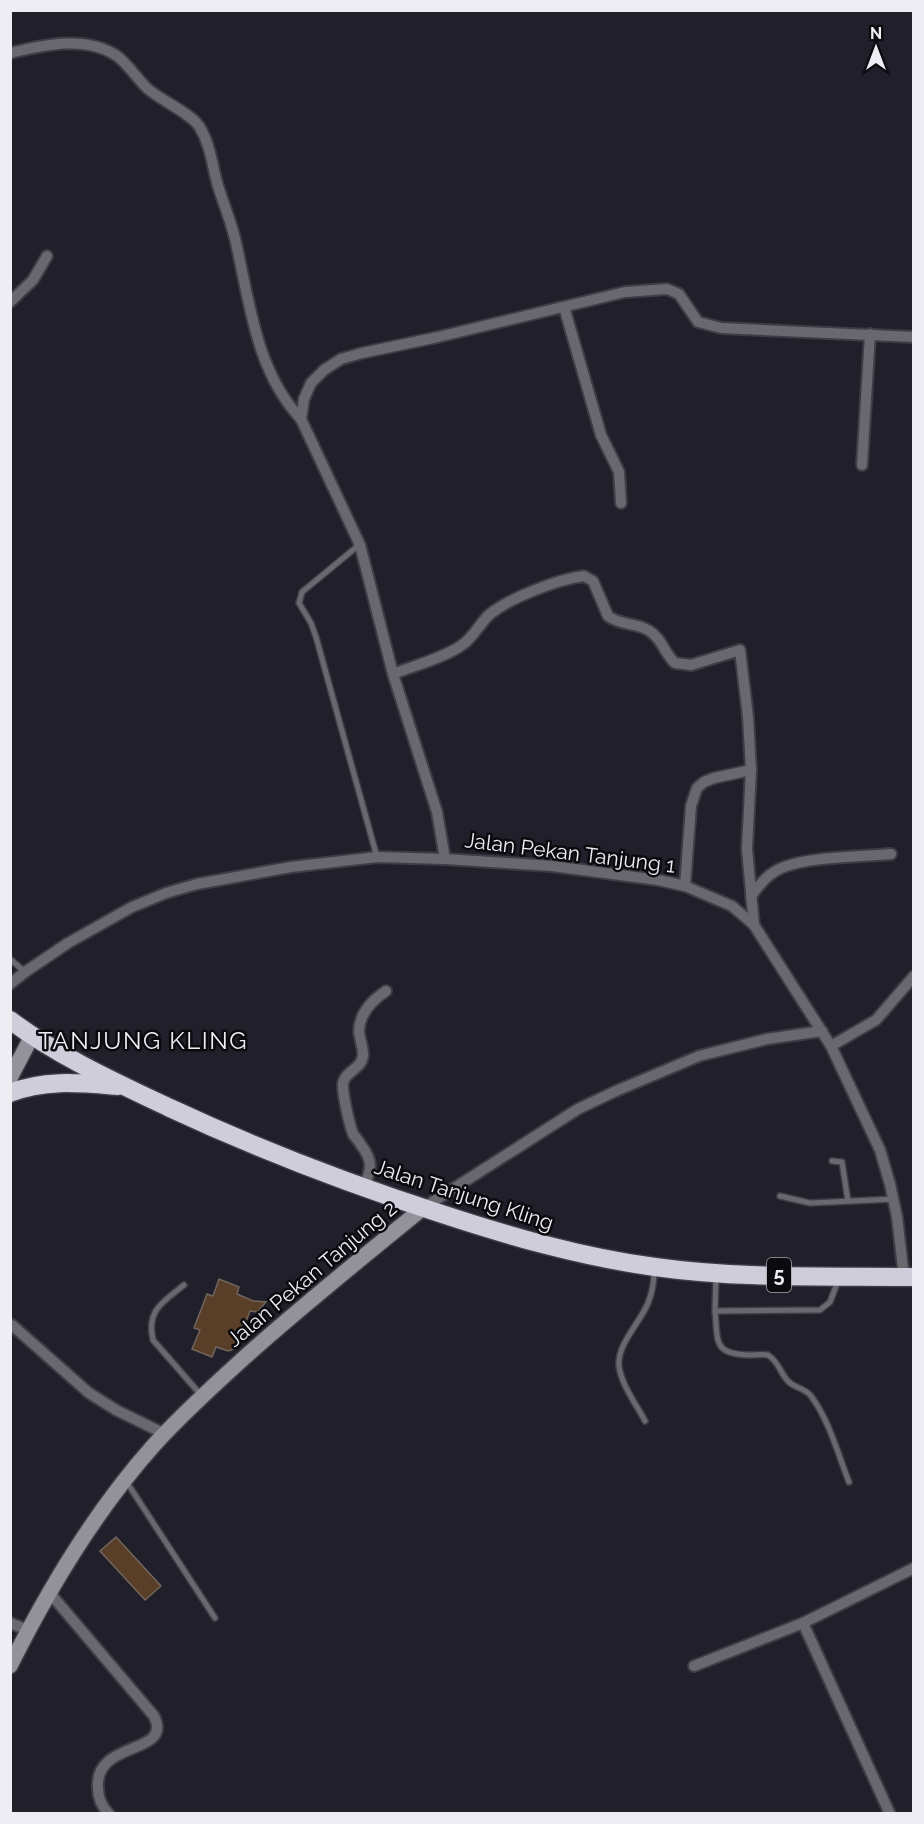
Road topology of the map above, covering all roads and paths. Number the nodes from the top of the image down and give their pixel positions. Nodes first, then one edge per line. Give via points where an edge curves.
1 (10, 53) edge
2 (47, 256) dead end
3 (10, 302) edge
4 (564, 307) junction
5 (870, 334) junction
6 (914, 338) edge
7 (301, 419) junction
8 (862, 465) dead end
9 (621, 502) dead end
10 (360, 544) junction
11 (393, 674) junction
12 (751, 770) junction
13 (891, 854) dead end
14 (377, 857) junction
15 (445, 858) junction
16 (685, 886) junction
17 (751, 896) junction
18 (754, 925) junction
19 (10, 959) edge
20 (25, 972) junction
21 (914, 976) edge
22 (10, 984) edge
23 (386, 991) dead end
24 (10, 1020) edge
25 (822, 1031) junction
26 (32, 1036) junction
27 (831, 1046) junction
28 (10, 1078) edge
29 (126, 1087) junction
30 (10, 1093) edge
31 (832, 1161) dead end
32 (364, 1188) junction
33 (780, 1196) dead end
34 (894, 1199) junction
35 (848, 1201) junction
36 (423, 1208) junction
37 (654, 1267) junction
38 (716, 1273) junction
39 (839, 1276) junction
40 (909, 1277) edge
41 (184, 1285) dead end
42 (715, 1311) junction
43 (12, 1325) edge
44 (202, 1396) junction
45 (645, 1420) dead end
46 (165, 1434) junction
47 (125, 1479) junction
48 (849, 1482) dead end
49 (914, 1568) edge
50 (50, 1592) junction
51 (215, 1618) dead end
52 (10, 1623) edge
53 (802, 1623) junction
54 (28, 1630) junction
55 (10, 1666) edge
56 (694, 1666) dead end
57 (109, 1814) edge
58 (890, 1814) edge

1 - 7 street via 65,44 90,46 115,55 164,102 198,124 207,141 235,240 260,347 271,376
2 - 3 street via 33,280
4 - 5 street via 625,292 667,289 679,294 698,322 707,326
4 - 7 street via 341,360 312,383
4 - 9 street via 601,435 619,472
5 - 6 street
5 - 8 street
7 - 10 street
10 - 11 street
10 - 14 lane via 302,592 299,603 316,637
11 - 12 street via 460,647 502,605 584,576 593,581 608,616 653,633 675,663 691,665 740,650
11 - 15 street via 437,812
12 - 16 street via 714,778 697,788 691,806
12 - 17 street via 747,849
13 - 17 street via 792,865 769,875
14 - 15 street, Jalan Pekan Tanjung 1
14 - 20 street, Jalan Pekan Tanjung 1 via 291,867 166,893 103,922
15 - 16 street, Jalan Pekan Tanjung 1 via 552,866
16 - 18 street, Jalan Pekan Tanjung 1 via 732,906
17 - 18 street
18 - 25 street, Jalan Pekan Tanjung 1
19 - 20 lane
20 - 22 street, Jalan Pekan Tanjung 1
21 - 27 street via 876,1020
23 - 32 street via 374,999 361,1019 363,1058 343,1080 354,1134 371,1164
24 - 26 highway, Jalan Tanjung Kling / 5
25 - 27 street, Jalan Pekan Tanjung 1
25 - 36 street, Jalan Pekan Tanjung 2 via 767,1039 699,1056 616,1091 578,1109
26 - 28 street
26 - 29 highway, Jalan Tanjung Kling / 5
27 - 34 street, Jalan Pekan Tanjung 1 via 880,1150
29 - 30 highway via 49,1083
29 - 32 highway, Jalan Tanjung Kling / 5 via 269,1152
31 - 35 lane via 842,1162
32 - 36 highway, Jalan Tanjung Kling / 5
33 - 35 lane via 810,1203
34 - 35 lane
34 - 40 street, Jalan Pekan Tanjung 1
36 - 37 highway, Jalan Tanjung Kling / 5 via 550,1247
36 - 44 street, Jalan Pekan Tanjung 2 via 294,1313
37 - 38 highway, Jalan Tanjung Kling / 5
37 - 45 lane via 647,1304 619,1358 622,1376
38 - 39 highway, Jalan Tanjung Kling / 5
38 - 42 lane
39 - 40 highway, Jalan Tanjung Kling / 5
39 - 42 lane via 830,1302 819,1310
41 - 44 lane via 160,1304 151,1330 153,1340
42 - 48 lane via 718,1341 724,1351 768,1355 788,1382 810,1395
43 - 46 street via 89,1393
44 - 46 street, Jalan Pekan Tanjung 2
46 - 47 street, Jalan Pekan Tanjung 2
47 - 50 street, Jalan Pekan Tanjung 2
47 - 51 lane
49 - 53 street
50 - 54 street, Jalan Pekan Tanjung 2
50 - 57 street via 158,1724 154,1738 122,1752 102,1768 98,1788 100,1801
52 - 54 street
53 - 56 street
53 - 58 street
54 - 55 street, Jalan Pekan Tanjung 2

